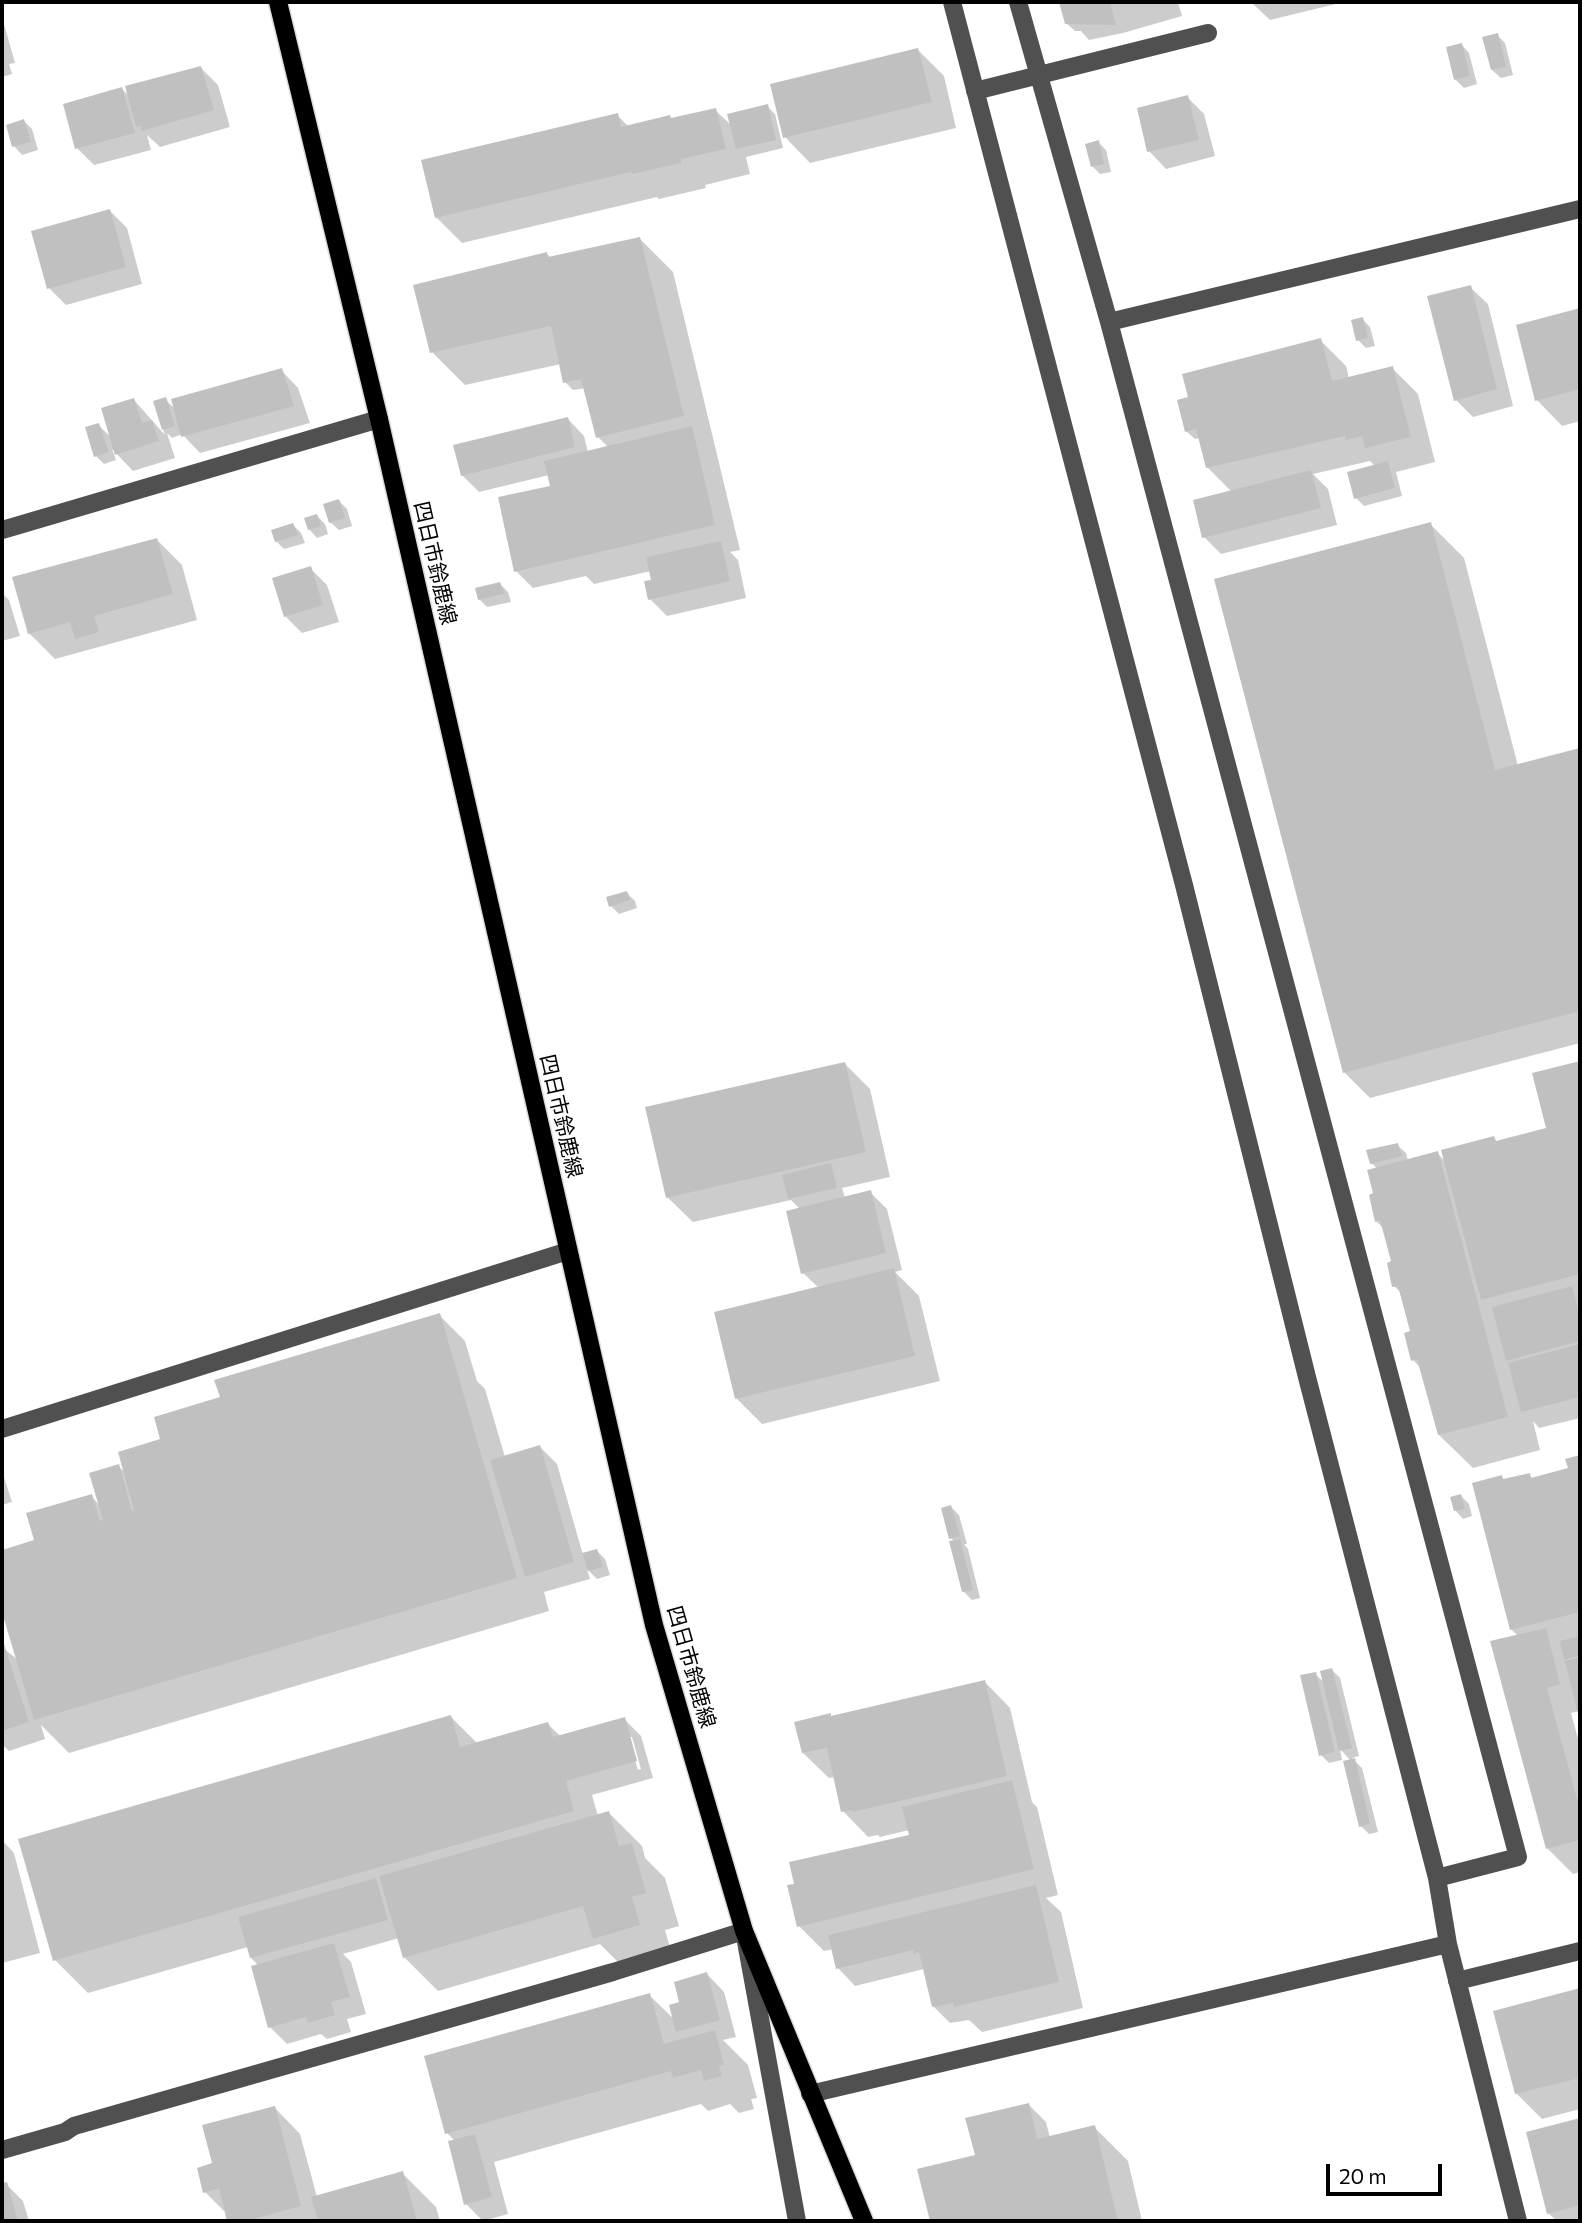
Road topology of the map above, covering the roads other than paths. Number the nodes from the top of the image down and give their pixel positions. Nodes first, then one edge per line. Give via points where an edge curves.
1 (278, 2) edge
2 (952, 2) edge
3 (1018, 2) edge
4 (1209, 33) dead end
5 (1039, 76) junction
6 (975, 91) junction
7 (1580, 209) edge
8 (1109, 322) junction
9 (379, 419) junction
10 (2, 530) edge
11 (568, 1251) junction
12 (2, 1429) edge
13 (1437, 1878) junction
14 (744, 1931) junction
15 (1448, 1944) junction
16 (1580, 1951) edge
17 (1457, 1981) junction
18 (810, 2094) junction
19 (2, 2150) edge
20 (797, 2221) edge
21 (864, 2221) edge
22 (1518, 2221) edge

1 - 9 main road, 四日市鈴鹿線
2 - 6 street
3 - 5 street
4 - 5 street
5 - 6 street
5 - 8 street
6 - 13 street
7 - 8 street
8 - 13 street via 1518,1857
9 - 10 street
9 - 11 main road, 四日市鈴鹿線
11 - 12 street
11 - 14 main road, 四日市鈴鹿線 via 654,1625
13 - 15 street
14 - 18 main road, 四日市鈴鹿線
14 - 19 street
14 - 20 street
15 - 17 street
15 - 18 street
16 - 17 street
17 - 22 street
18 - 21 main road, 四日市鈴鹿線

